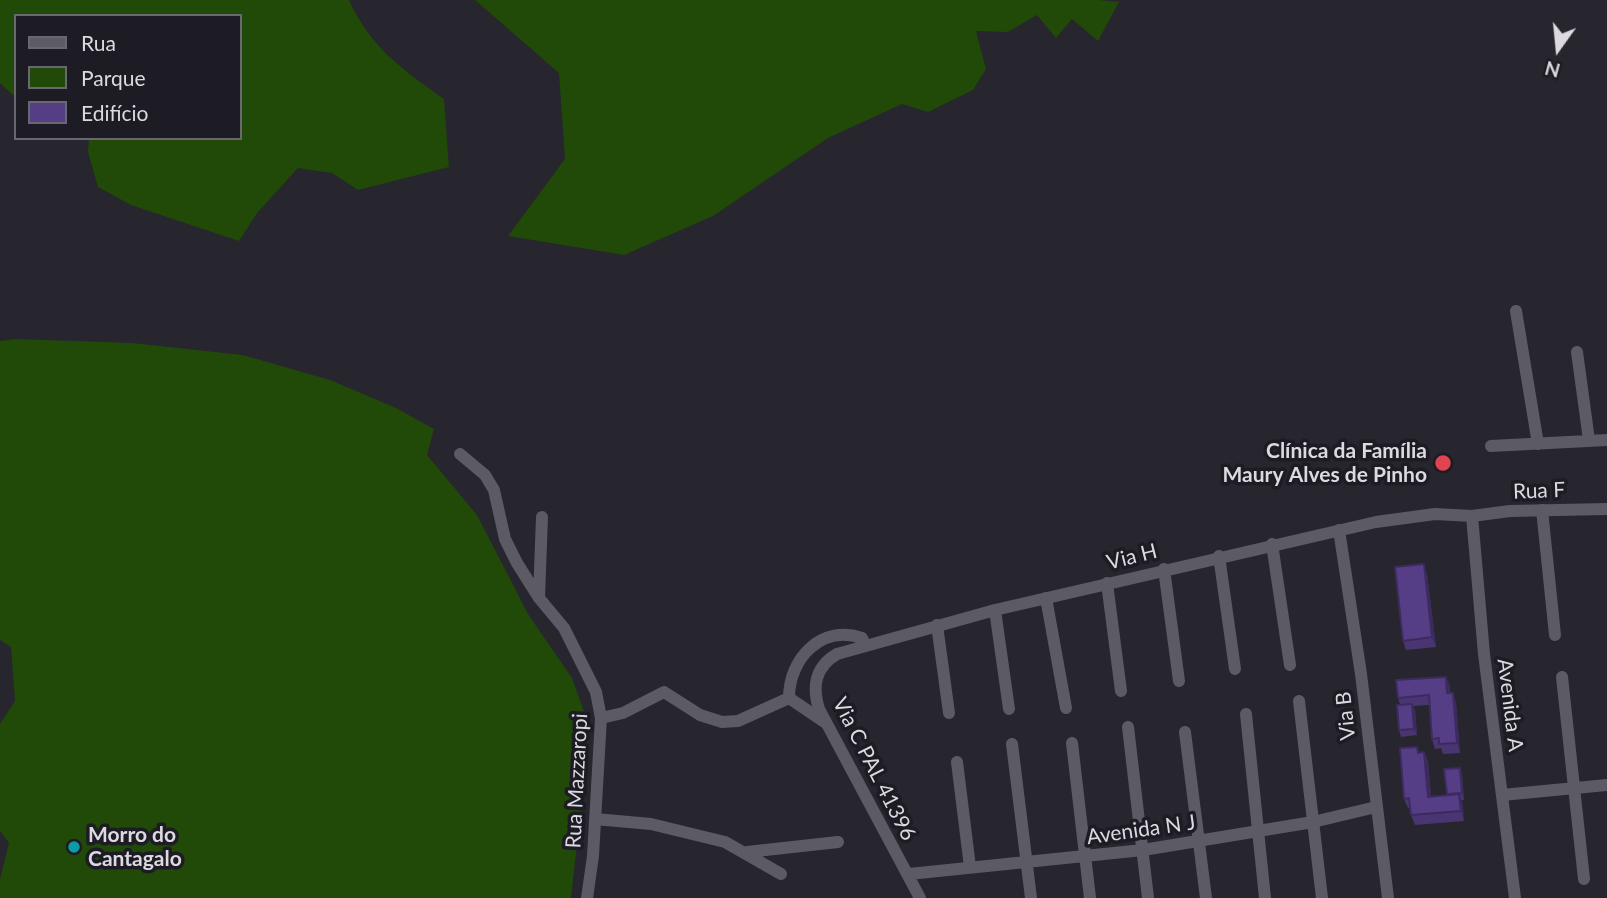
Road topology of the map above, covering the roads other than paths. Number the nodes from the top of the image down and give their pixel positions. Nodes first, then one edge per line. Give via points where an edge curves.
1 (1516, 311) dead end
2 (1577, 352) dead end
3 (1589, 440) junction
4 (1607, 440) edge
5 (1538, 444) junction
6 (1490, 446) dead end
7 (460, 454) dead end
8 (1607, 509) edge
9 (1542, 510) junction
10 (1472, 516) junction
11 (542, 517) dead end
12 (1339, 530) junction
13 (1272, 544) junction
14 (1219, 556) junction
15 (1164, 569) junction
16 (1107, 583) junction
17 (539, 598) junction
18 (1046, 598) junction
19 (995, 610) junction
20 (937, 625) junction
21 (1556, 635) dead end
22 (865, 645) junction
23 (1290, 665) dead end
24 (1235, 669) dead end
25 (817, 677) joint
26 (1562, 677) dead end
27 (1179, 681) dead end
28 (1121, 691) dead end
29 (789, 698) junction
30 (1299, 701) dead end
31 (1066, 708) dead end
32 (1009, 709) dead end
33 (949, 713) dead end
34 (1246, 714) dead end
35 (601, 718) junction
36 (826, 723) junction
37 (1128, 727) dead end
38 (1185, 732) dead end
39 (1072, 743) dead end
40 (1012, 744) dead end
41 (957, 762) dead end
42 (1607, 785) edge
43 (1575, 789) junction
44 (1502, 795) junction
45 (1376, 807) junction
46 (595, 819) junction
47 (1313, 822) junction
48 (1257, 832) junction
49 (1200, 841) junction
50 (838, 842) dead end
51 (1143, 850) junction
52 (747, 852) junction
53 (1084, 858) junction
54 (1026, 861) junction
55 (971, 867) junction
56 (781, 874) dead end
57 (909, 874) junction
58 (1584, 879) dead end
59 (587, 898) edge
60 (920, 898) edge
61 (1031, 898) edge
62 (1090, 898) edge
63 (1148, 898) edge
64 (1206, 898) edge
65 (1265, 898) edge
66 (1322, 898) edge
67 (1388, 898) edge
68 (1516, 898) edge

1 - 5 street
2 - 3 street
3 - 4 street
3 - 5 street
5 - 6 street
7 - 17 street, Rua Mazzaropi via 485,475 494,490 505,539
8 - 9 street, Rua F
9 - 10 street, Rua F
9 - 21 street
10 - 12 street, Via H via 1404,517
10 - 44 street, Avenida A
11 - 17 street
12 - 13 street, Via H
12 - 45 street, Via B
13 - 14 street, Via H
13 - 23 street
14 - 15 street, Via H
14 - 24 street
15 - 16 street, Via H
15 - 27 street
16 - 18 street, Via H
16 - 28 street
17 - 35 street, Rua Mazzaropi via 564,628 589,673
18 - 19 street, Via H
18 - 31 street
19 - 20 street, Via H
19 - 32 street
20 - 22 street, Via H
20 - 33 street
22 - 25 street, Via H via 827,660
22 - 29 street via 862,638 850,634 818,640 792,672
25 - 36 street, Via C PAL 41396 via 816,697
26 - 43 street
29 - 35 street via 737,722 722,722 700,715 664,692 623,713
29 - 36 street
30 - 47 street
34 - 48 street
35 - 46 street, Rua Mazzaropi
36 - 57 street, Via C PAL 41396
37 - 51 street
38 - 49 street
39 - 53 street
40 - 54 street
41 - 55 street
42 - 43 street
43 - 44 street
43 - 58 street
44 - 68 street, Avenida A
45 - 47 street, Avenida N J
45 - 67 street, Via B
46 - 52 street via 664,827
46 - 59 street, Rua Mazzaropi
47 - 48 street, Avenida N J
47 - 66 street
48 - 49 street, Avenida N J
48 - 65 street
49 - 51 street, Avenida N J
49 - 64 street
50 - 52 street
51 - 53 street, Avenida N J
51 - 63 street
52 - 56 street
53 - 54 street, Avenida N J
53 - 62 street
54 - 55 street, Avenida N J
54 - 61 street
55 - 57 street, Avenida N J
57 - 60 street, Via C PAL 41396

